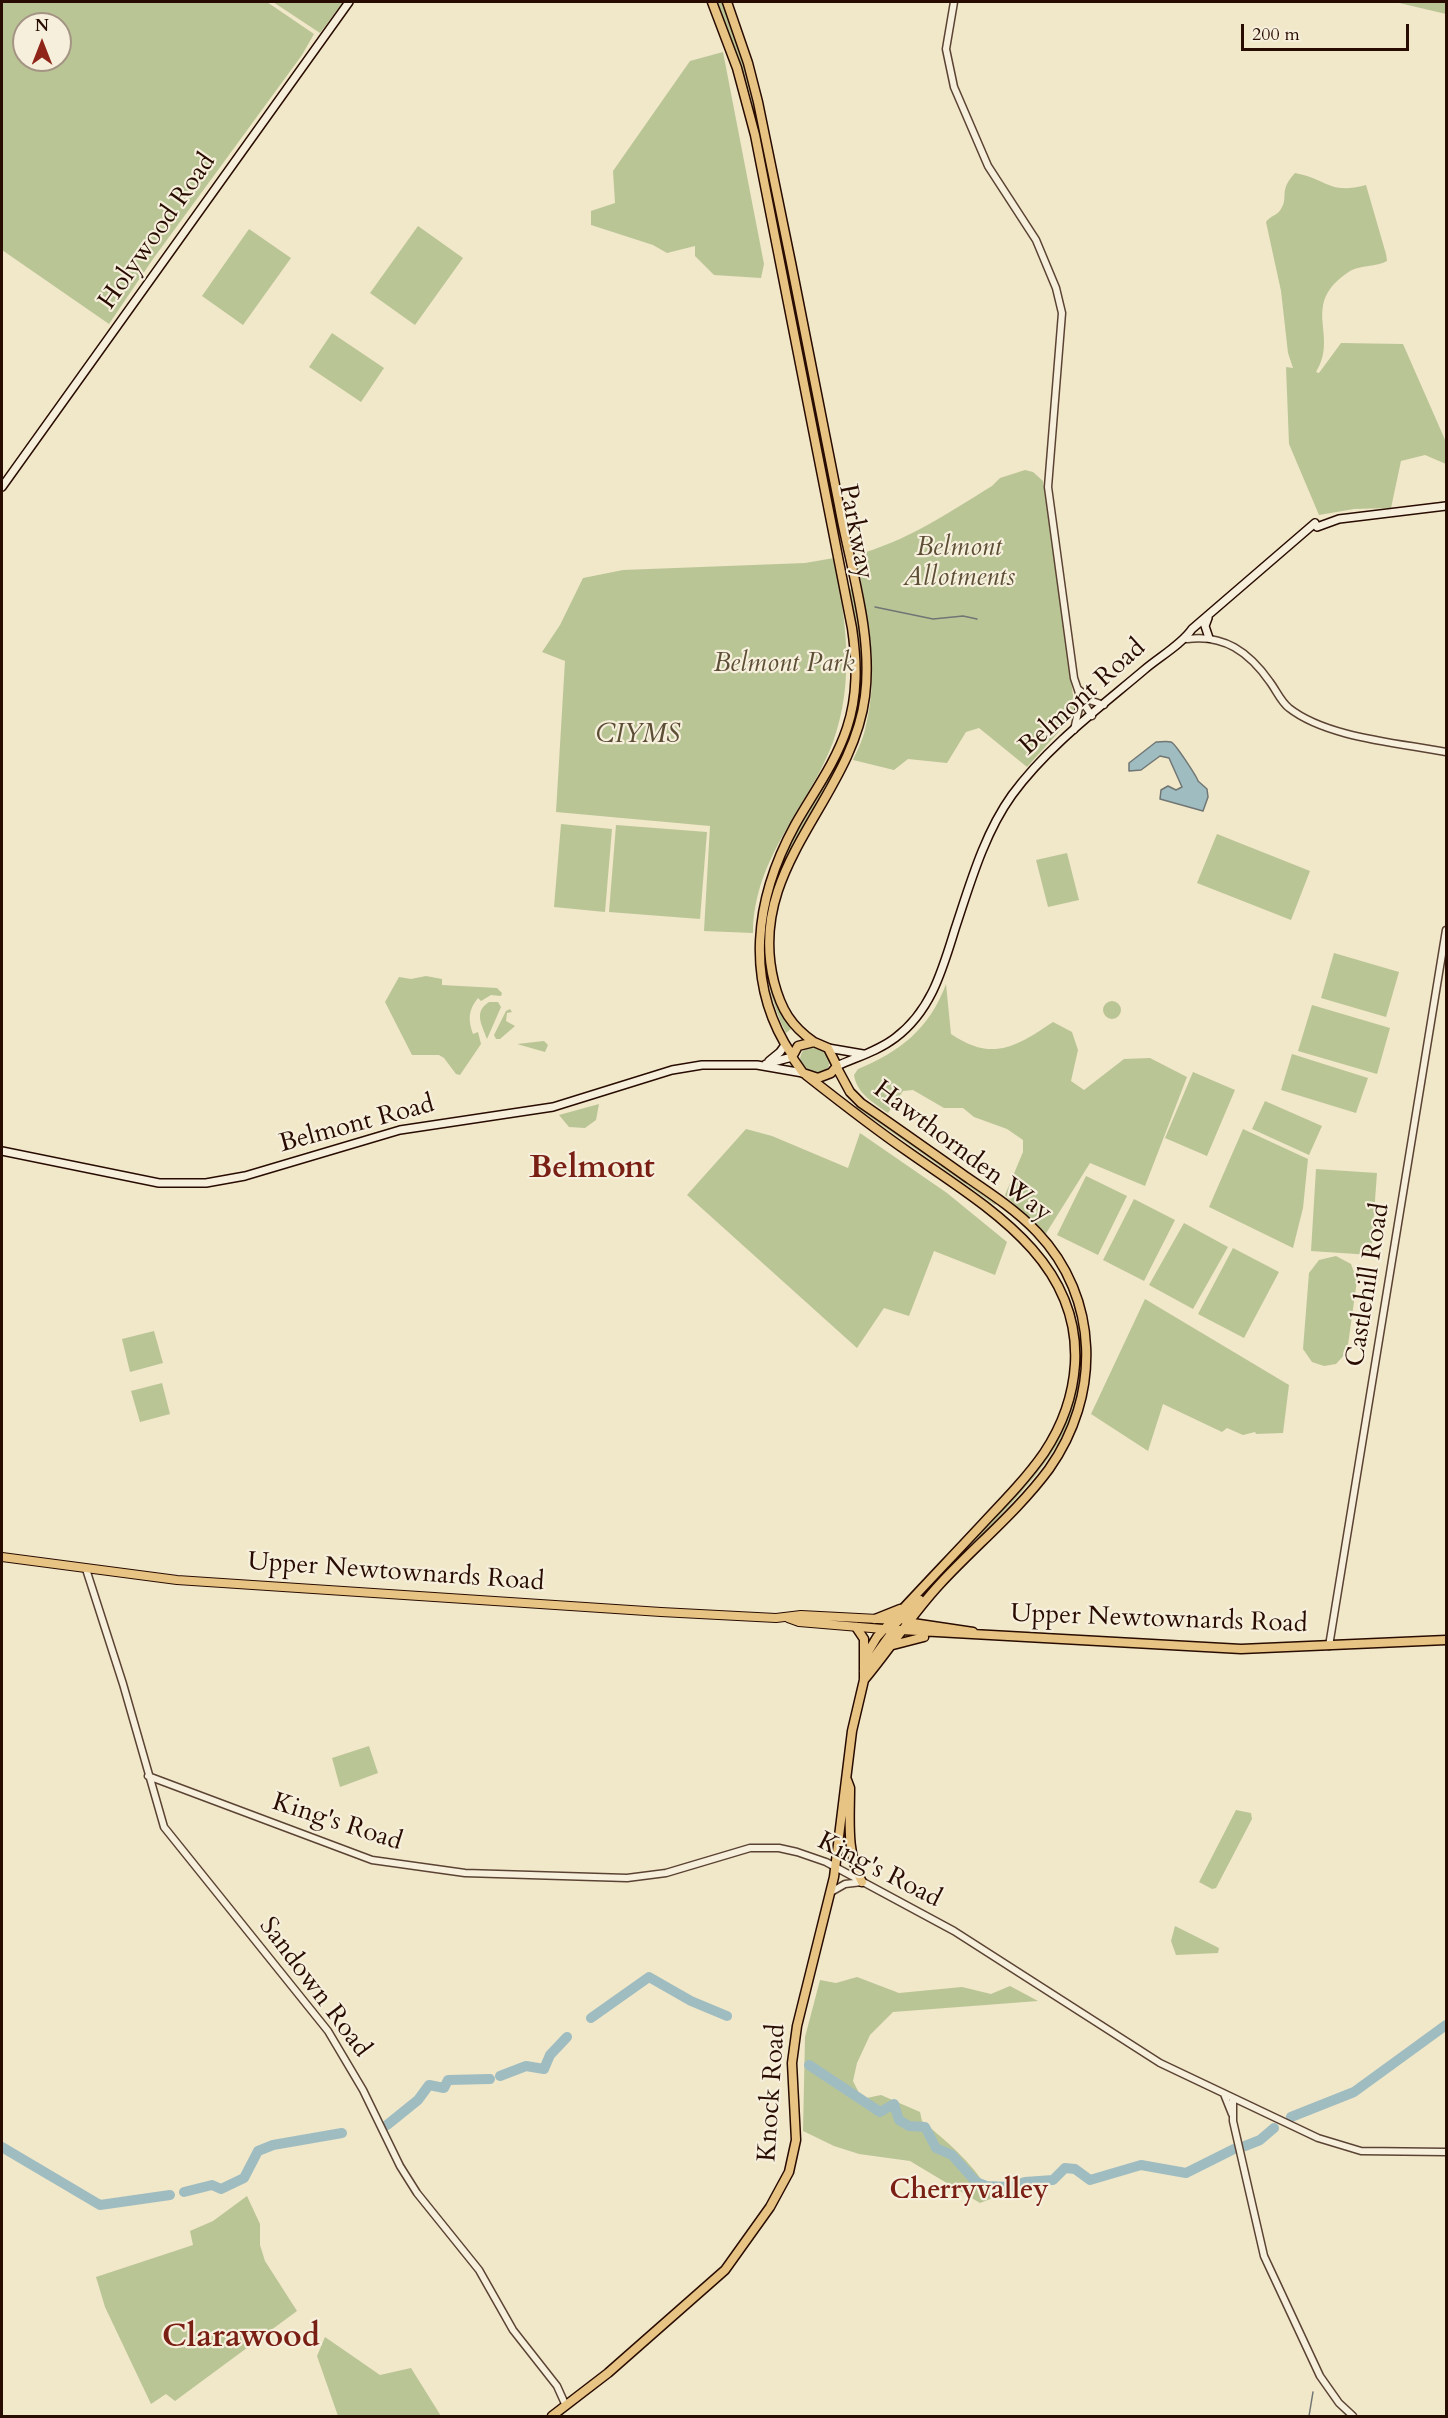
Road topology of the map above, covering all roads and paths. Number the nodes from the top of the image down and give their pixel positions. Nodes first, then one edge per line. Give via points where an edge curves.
1 (349, 2) edge
2 (712, 2) edge
3 (727, 2) edge
4 (954, 2) edge
5 (2, 487) edge
6 (1446, 506) edge
7 (1211, 613) junction
8 (1209, 638) junction
9 (1186, 639) junction
10 (1077, 688) junction
11 (1081, 699) junction
12 (1104, 705) junction
13 (1092, 716) junction
14 (1074, 730) junction
15 (1446, 752) edge
16 (1446, 930) edge
17 (814, 1042) junction
18 (785, 1044) junction
19 (828, 1048) junction
20 (865, 1054) junction
21 (792, 1056) junction
22 (761, 1064) junction
23 (837, 1067) junction
24 (804, 1074) junction
25 (2, 1151) edge
26 (970, 1554) junction
27 (2, 1557) edge
28 (86, 1569) junction
29 (904, 1607) junction
30 (830, 1616) junction
31 (788, 1618) junction
32 (875, 1619) junction
33 (931, 1624) junction
34 (896, 1626) junction
35 (856, 1628) junction
36 (976, 1635) junction
37 (1446, 1640) edge
38 (892, 1645) junction
39 (1329, 1646) junction
40 (863, 1661) junction
41 (864, 1676) junction
42 (148, 1776) junction
43 (846, 1777) junction
44 (836, 1867) junction
45 (862, 1882) junction
46 (831, 1893) junction
47 (1224, 2094) junction
48 (1233, 2098) junction
49 (1232, 2114) junction
50 (1446, 2152) edge
51 (566, 2406) junction
52 (552, 2416) edge
53 (1353, 2416) edge

1 - 5 main road, Holywood Road
2 - 18 highway, Parkway via 737,68 755,135 856,660 854,699 847,729 831,766 776,864 762,911 762,977
3 - 17 highway, Parkway via 760,113 866,655 865,695 854,741 785,868 772,912 770,958 778,996 792,1023
4 - 10 street via 946,49 954,87 988,166 1036,240 1062,313 1048,487
6 - 7 main road, Belmont Road via 1314,524
7 - 8 main road via 1205,626
7 - 9 main road, Belmont Road
8 - 9 street
8 - 15 street via 1243,651 1287,706 1300,715 1350,733
9 - 12 main road, Belmont Road
10 - 11 street
10 - 12 street via 1092,701
11 - 13 street
11 - 14 street
12 - 13 main road, Belmont Road
13 - 14 main road, Belmont Road
14 - 20 main road, Belmont Road via 1033,768 997,819 976,868 940,979 929,999 904,1031
16 - 39 street, Castlehill Road
17 - 19 highway
17 - 21 highway via 798,1046
18 - 21 highway, Parkway
18 - 22 main road
19 - 20 main road
19 - 23 highway
20 - 23 main road, Belmont Road
21 - 22 main road, Belmont Road
21 - 24 highway
22 - 24 main road, Belmont Road
22 - 25 main road, Belmont Road via 672,1070 552,1107 400,1130 251,1175 209,1183 159,1184
23 - 24 highway via 823,1078
23 - 26 highway, Hawthornden Way via 850,1092 861,1103 997,1198 1036,1232 1064,1268 1080,1305 1086,1331 1087,1368 1083,1396 1071,1430 1043,1476
24 - 29 highway, Hawthornden Way via 1006,1222 1045,1263 1059,1286 1070,1317 1074,1378 1066,1411 1053,1439 1022,1482
26 - 33 highway via 926,1607 926,1618
26 - 34 highway, Hawthornden Way
27 - 28 main road, Upper Newtownards Road
28 - 31 main road, Upper Newtownards Road via 185,1580
28 - 42 street, Sandown Road
29 - 32 highway
29 - 34 highway, Hawthornden Way
30 - 31 main road, Upper Newtownards Road
30 - 32 main road, Upper Newtownards Road
30 - 34 main road
31 - 35 main road, Upper Newtownards Road via 800,1623
32 - 34 main road, Upper Newtownards Road
33 - 34 highway, Upper Newtownards Road
33 - 36 highway, Upper Newtownards Road
34 - 35 main road, Upper Newtownards Road
34 - 36 highway, Upper Newtownards Road
34 - 38 highway, Knock Road
34 - 40 highway
34 - 41 highway
35 - 40 highway, Knock Road via 864,1639
36 - 38 highway via 969,1639 916,1637
36 - 39 highway, Upper Newtownards Road via 1241,1649
37 - 39 highway, Upper Newtownards Road
38 - 41 highway, Knock Road
40 - 41 highway, Knock Road
41 - 43 highway, Knock Road
42 - 44 street, King's Road via 372,1860 402,1866 465,1873 627,1878 666,1873 739,1851 770,1847 797,1852
42 - 51 street, Sandown Road via 164,1827 328,2031 417,2193 479,2270 513,2330 557,2386
43 - 44 highway, Knock Road
43 - 45 highway via 850,1788 852,1850
44 - 45 street, King's Road
44 - 46 highway, Knock Road
45 - 46 street via 845,1884
45 - 47 street, King's Road via 954,1931 1160,2063
46 - 51 highway, Knock Road via 797,2026 792,2063 795,2150 780,2191 725,2270
47 - 48 street, King's Road
47 - 49 street
48 - 49 street
48 - 50 street, King's Road via 1351,2149
49 - 53 street via 1273,2280 1325,2385
51 - 52 highway, Knock Road

